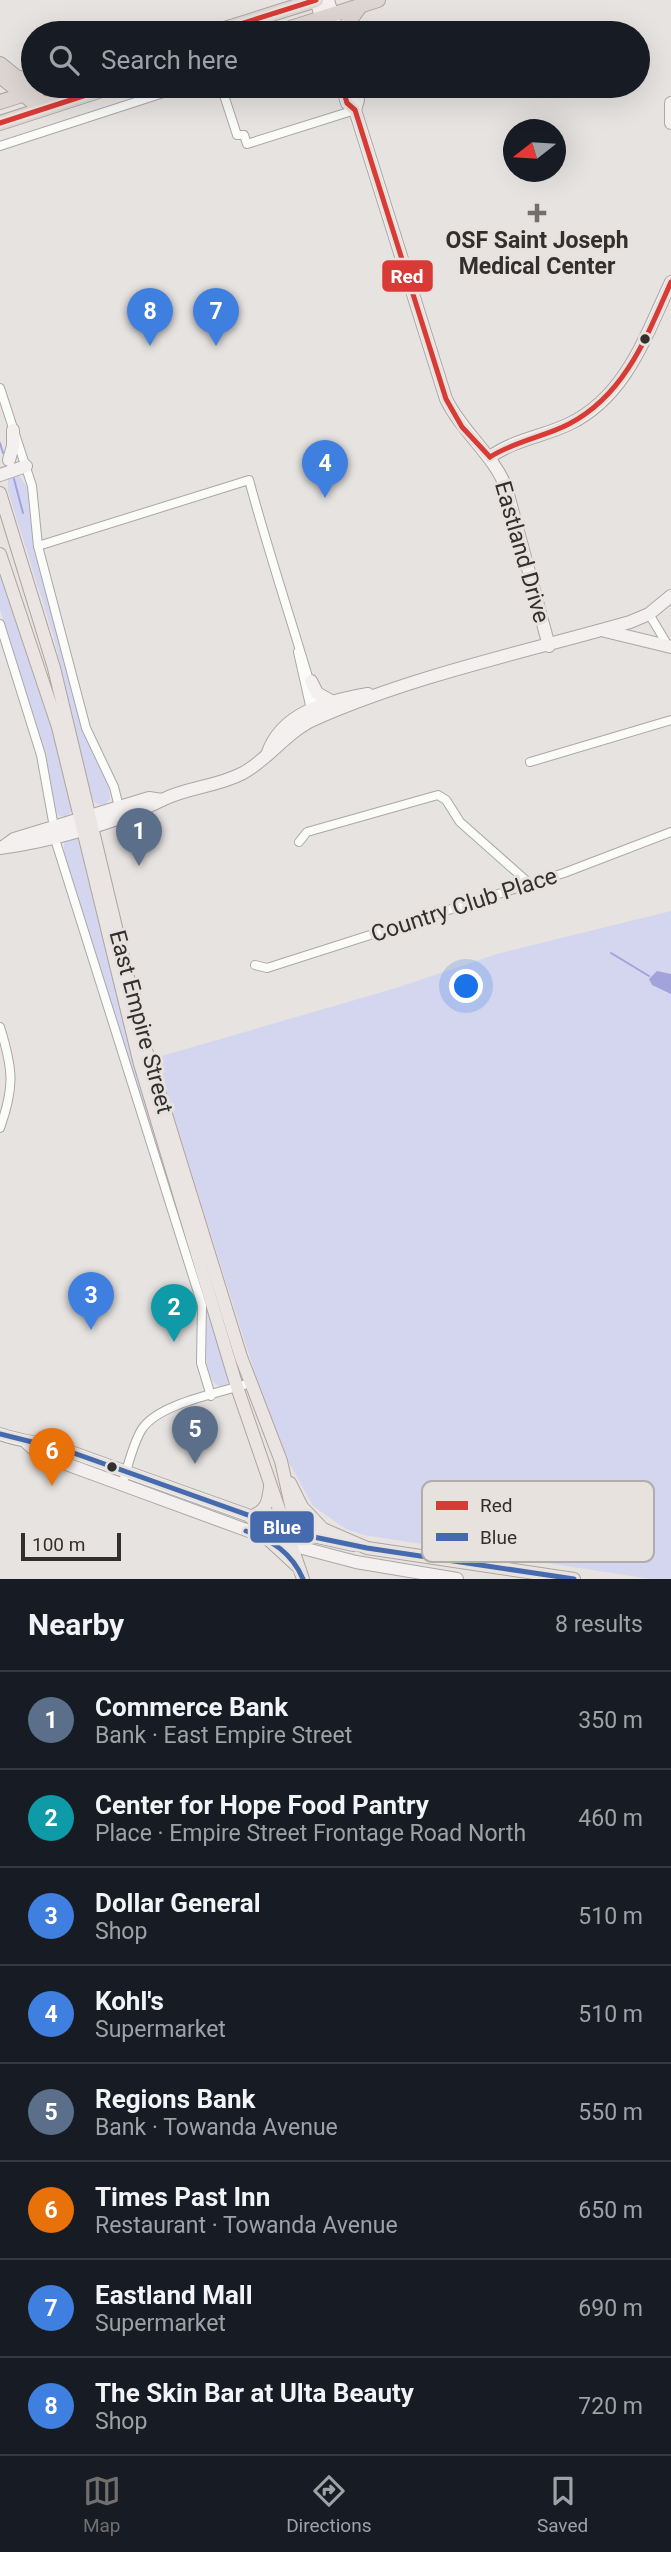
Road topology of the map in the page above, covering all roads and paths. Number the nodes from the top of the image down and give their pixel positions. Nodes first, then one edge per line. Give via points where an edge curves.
1 (316, 0) edge
2 (378, 0) edge
3 (295, 4) edge
4 (361, 5) junction
5 (327, 11) edge
6 (246, 21) edge
7 (308, 21) edge
8 (349, 21) edge
9 (0, 64) edge
10 (0, 76) edge
11 (21, 78) edge
12 (21, 95) joint
13 (26, 98) edge
14 (77, 98) edge
15 (148, 98) edge
16 (225, 98) edge
17 (346, 98) edge
18 (357, 98) edge
19 (0, 102) edge
20 (671, 103) edge
21 (56, 105) junction
22 (355, 110) junction
23 (0, 123) edge
24 (671, 123) edge
25 (0, 146) edge
26 (671, 282) edge
27 (0, 388) edge
28 (13, 430) junction
29 (490, 457) junction
30 (4, 461) edge
31 (24, 461) junction
32 (0, 475) edge
33 (0, 494) edge
34 (0, 520) edge
35 (38, 546) junction
36 (0, 554) edge
37 (671, 596) edge
38 (38, 612) junction
39 (649, 614) junction
40 (0, 624) edge
41 (601, 630) junction
42 (297, 642) junction
43 (549, 646) junction
44 (671, 647) edge
45 (311, 681) junction
46 (393, 690) junction
47 (333, 702) junction
48 (315, 713) junction
49 (671, 720) edge
50 (530, 762) dead end
51 (162, 800) junction
52 (119, 807) junction
53 (87, 822) junction
54 (54, 831) junction
55 (671, 832) edge
56 (299, 842) dead end
57 (1, 847) edge
58 (530, 884) junction
59 (255, 965) dead end
60 (1, 1033) edge
61 (0, 1128) edge
62 (244, 1385) junction
63 (211, 1396) junction
64 (0, 1434) edge
65 (281, 1461) junction
66 (124, 1478) junction
67 (271, 1484) junction
68 (250, 1517) junction
69 (290, 1530) junction
70 (268, 1539) junction
71 (292, 1546) junction
72 (367, 1548) junction
73 (422, 1556) edge
74 (461, 1562) edge
75 (474, 1564) junction
76 (301, 1574) edge
77 (457, 1579) edge
78 (471, 1579) edge
79 (574, 1579) edge

1 - 3 highway
1 - 5 main road
2 - 4 highway
3 - 6 highway
4 - 5 highway
4 - 8 highway
5 - 7 highway
9 - 11 highway
10 - 12 highway
12 - 19 highway
13 - 21 highway
14 - 21 highway
15 - 25 street
16 - 22 street via 237,135 244,135 247,144
17 - 22 main road, Eastland Drive
18 - 22 main road, Eastland Drive
20 - 24 main road
21 - 23 highway
22 - 29 main road, Eastland Drive via 446,399 462,426
26 - 29 main road via 630,367 605,400 582,418 513,442
27 - 28 street
28 - 30 main road via 13,446
28 - 31 street
29 - 43 main road, Eastland Drive via 509,497
30 - 31 main road
31 - 32 main road
31 - 35 street via 33,493
33 - 38 main road, East Empire Street
34 - 38 main road via 27,598
35 - 42 street via 249,480
35 - 52 street via 86,728
36 - 53 main road, East Empire Street
37 - 39 main road
38 - 53 main road, East Empire Street
39 - 41 main road
39 - 44 street
40 - 54 street via 41,755
41 - 43 main road
41 - 44 main road
42 - 45 street
42 - 48 street via 300,670
43 - 46 main road
45 - 47 main road via 317,693
45 - 48 street
46 - 47 main road
46 - 48 main road
47 - 48 main road
48 - 51 main road via 278,732 267,755 234,777
49 - 50 street
51 - 52 main road
51 - 53 main road via 152,808
52 - 53 main road
53 - 54 main road
53 - 62 main road, East Empire Street via 140,1064
54 - 57 main road via 15,848
54 - 63 street via 202,1305 201,1363
55 - 58 street, Country Club Place
56 - 58 street via 307,832 438,795 460,822
58 - 59 street, Country Club Place via 267,968
60 - 61 street via 12,1080
62 - 63 street
62 - 65 main road, East Empire Street
62 - 67 main road, East Empire Street
63 - 66 street via 151,1419 142,1430
64 - 66 main road via 27,1443 39,1454
65 - 69 main road, East Empire Street
65 - 72 main road via 302,1507 313,1519 332,1534
66 - 68 main road
66 - 70 main road
67 - 68 main road via 268,1504
67 - 69 main road, East Empire Street
68 - 69 main road
69 - 71 main road, East Empire Street
69 - 72 main road
70 - 71 main road
70 - 76 main road
71 - 76 main road, East Empire Street
71 - 77 main road
72 - 73 main road
74 - 75 main road
75 - 78 main road
75 - 79 main road

